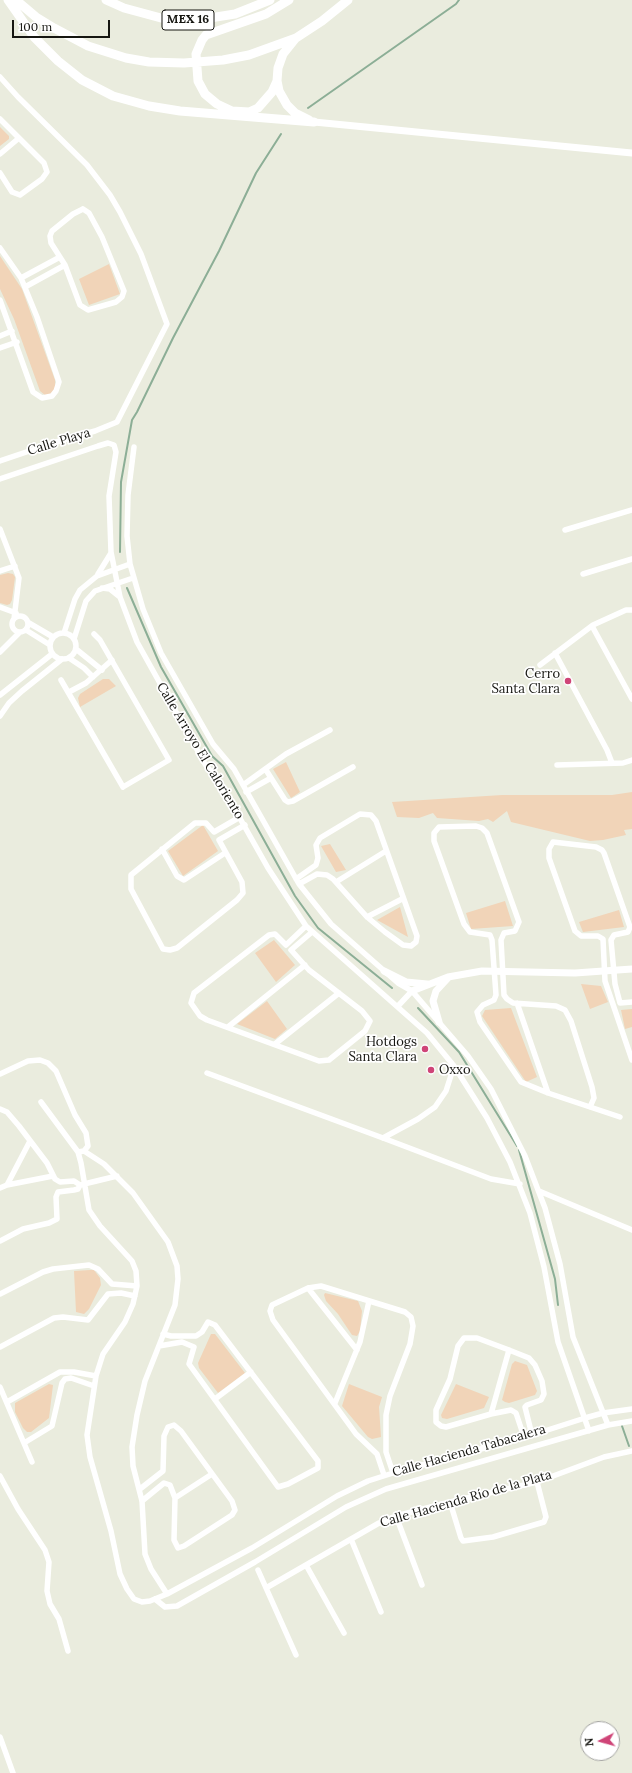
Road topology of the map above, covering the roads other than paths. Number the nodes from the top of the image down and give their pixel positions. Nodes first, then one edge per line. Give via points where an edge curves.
1 (8, 0) edge
2 (16, 0) edge
3 (106, 0) edge
4 (270, 0) edge
5 (289, 0) edge
6 (348, 0) edge
7 (296, 38) junction
8 (0, 77) edge
9 (277, 81) junction
10 (232, 111) junction
11 (241, 117) junction
12 (0, 119) edge
13 (314, 122) junction
14 (19, 138) junction
15 (632, 153) edge
16 (0, 154) edge
17 (0, 174) edge
18 (0, 248) edge
19 (60, 256) junction
20 (65, 265) junction
21 (21, 278) junction
22 (25, 287) junction
23 (0, 300) edge
24 (12, 331) junction
25 (0, 336) edge
26 (16, 342) junction
27 (0, 348) edge
28 (114, 446) joint
29 (134, 447) dead end
30 (0, 461) edge
31 (0, 479) edge
32 (632, 510) edge
33 (0, 529) edge
34 (565, 530) dead end
35 (111, 552) junction
36 (632, 559) edge
37 (130, 564) junction
38 (15, 566) junction
39 (114, 568) junction
40 (0, 572) edge
41 (583, 574) dead end
42 (97, 576) junction
43 (133, 578) junction
44 (118, 583) junction
45 (101, 588) junction
46 (80, 590) junction
47 (90, 597) junction
48 (120, 597) junction
49 (0, 607) edge
50 (632, 610) edge
51 (17, 614) junction
52 (29, 623) junction
53 (592, 626) junction
54 (26, 630) junction
55 (16, 631) junction
56 (64, 633) junction
57 (94, 634) dead end
58 (54, 637) junction
59 (74, 639) junction
60 (50, 645) junction
61 (76, 649) junction
62 (0, 652) edge
63 (555, 653) junction
64 (52, 654) junction
65 (69, 658) junction
66 (62, 659) junction
67 (112, 660) junction
68 (540, 665) dead end
69 (102, 670) junction
70 (93, 677) junction
71 (62, 680) dead end
72 (69, 692) junction
73 (0, 695) edge
74 (632, 699) edge
75 (0, 716) edge
76 (330, 730) dead end
77 (632, 760) edge
78 (612, 764) junction
79 (558, 765) dead end
80 (353, 767) dead end
81 (266, 770) junction
82 (271, 778) junction
83 (243, 785) junction
84 (246, 792) junction
85 (240, 817) junction
86 (244, 825) junction
87 (214, 832) junction
88 (219, 840) junction
89 (162, 849) junction
90 (386, 852) junction
91 (225, 853) junction
92 (297, 882) junction
93 (336, 882) junction
94 (402, 899) junction
95 (367, 917) junction
96 (306, 926) junction
97 (312, 932) junction
98 (286, 944) junction
99 (291, 950) junction
100 (305, 966) junction
101 (632, 969) edge
102 (498, 970) junction
103 (384, 971) junction
104 (613, 971) junction
105 (605, 972) junction
106 (448, 977) junction
107 (428, 984) junction
108 (412, 991) junction
109 (340, 993) junction
110 (632, 1002) edge
111 (516, 1003) junction
112 (620, 1003) junction
113 (398, 1006) junction
114 (613, 1007) junction
115 (439, 1022) junction
116 (228, 1028) junction
117 (275, 1044) junction
118 (632, 1060) edge
119 (454, 1066) junction
120 (207, 1073) dead end
121 (0, 1074) edge
122 (548, 1093) junction
123 (41, 1102) dead end
124 (590, 1107) junction
125 (0, 1109) edge
126 (620, 1117) dead end
127 (383, 1138) junction
128 (30, 1141) junction
129 (84, 1151) junction
130 (78, 1152) junction
131 (52, 1176) junction
132 (116, 1176) junction
133 (79, 1183) junction
134 (520, 1184) junction
135 (7, 1185) junction
136 (0, 1188) edge
137 (539, 1191) junction
138 (632, 1230) edge
139 (0, 1241) edge
140 (137, 1286) junction
141 (308, 1288) junction
142 (0, 1294) edge
143 (135, 1296) junction
144 (369, 1301) junction
145 (163, 1334) junction
146 (159, 1346) junction
147 (0, 1347) edge
148 (357, 1350) junction
149 (509, 1350) junction
150 (251, 1372) junction
151 (96, 1376) junction
152 (94, 1386) junction
153 (0, 1387) edge
154 (215, 1399) junction
155 (6, 1402) junction
156 (334, 1403) junction
157 (632, 1409) edge
158 (603, 1413) junction
159 (491, 1414) junction
160 (585, 1418) junction
161 (632, 1421) edge
162 (608, 1425) junction
163 (589, 1431) junction
164 (532, 1435) junction
165 (524, 1437) junction
166 (24, 1443) junction
167 (632, 1450) edge
168 (32, 1462) dead end
169 (393, 1472) junction
170 (212, 1474) junction
171 (384, 1475) junction
172 (0, 1476) edge
173 (537, 1482) junction
174 (140, 1489) junction
175 (174, 1498) junction
176 (142, 1501) junction
177 (450, 1502) junction
178 (396, 1516) junction
179 (352, 1539) junction
180 (306, 1565) junction
181 (258, 1570) dead end
182 (422, 1585) dead end
183 (266, 1588) junction
184 (167, 1594) junction
185 (155, 1599) junction
186 (381, 1612) dead end
187 (344, 1633) dead end
188 (68, 1651) dead end
189 (296, 1655) dead end
190 (0, 1737) edge
191 (13, 1773) edge

1 - 11 highway via 25,26 53,56 70,71 98,89 149,106
2 - 7 highway via 36,17 70,38 126,58 149,62 206,63 249,55
3 - 4 highway, MEX 16 via 154,17 197,20 235,14
5 - 10 highway via 266,14 214,32 198,46 198,81 205,94 217,104
6 - 7 highway
7 - 9 highway via 282,54
8 - 30 street, Calle Playa via 87,165 106,190 130,232 166,324 117,422
9 - 10 highway via 272,92 258,108 249,112
9 - 13 highway via 286,105 295,113
10 - 11 highway
11 - 13 highway
12 - 14 street
13 - 15 street
14 - 16 street
14 - 17 street via 44,163 47,168 46,176 20,195 12,192
18 - 21 street
19 - 20 street
19 - 20 street via 51,243 50,234 76,212 86,210 111,255 123,286 122,297 116,302 85,310 80,305
19 - 21 street
20 - 22 street
21 - 22 street
22 - 26 street via 59,382 52,396 42,398 33,392
23 - 24 street
24 - 25 street
24 - 26 street
26 - 27 street
28 - 31 street, Calle Playa via 108,443
28 - 35 street, Calle Arroyo El Caloriento via 116,452 109,496
29 - 37 street, Calle Arroyo El Caloriento via 127,523
32 - 34 street
33 - 38 street
35 - 39 street, Calle Arroyo El Caloriento
35 - 42 street
36 - 41 street
37 - 39 street
37 - 43 street, Calle Arroyo El Caloriento
38 - 40 street
38 - 51 street via 19,578
39 - 42 street
39 - 44 street, Calle Arroyo El Caloriento
42 - 46 street
43 - 44 street
43 - 83 street, Calle Arroyo El Caloriento via 161,653 212,744 234,769
44 - 45 street
44 - 48 street, Calle Arroyo El Caloriento
45 - 47 street
45 - 48 street via 110,589
46 - 47 street
46 - 56 street
47 - 59 street via 86,601
48 - 85 street, Calle Arroyo El Caloriento via 137,642 155,676 205,764 220,783
49 - 51 street
50 - 53 street via 626,610
51 - 52 street via 25,617
51 - 55 street via 12,624
52 - 54 street
52 - 58 street
53 - 63 street
53 - 74 street
54 - 55 street
54 - 60 street
55 - 62 street via 12,640
56 - 58 street
56 - 59 street
57 - 67 street
58 - 60 street
59 - 61 street
60 - 64 street
61 - 65 street
61 - 69 street
63 - 68 street
63 - 78 street
64 - 66 street
64 - 73 street
65 - 66 street
65 - 70 street
66 - 75 street via 22,691
67 - 69 street
67 - 72 street via 169,760 123,787
69 - 70 street
70 - 72 street
71 - 72 street
76 - 81 street via 286,754
77 - 78 street
78 - 79 street
80 - 82 street via 288,802
81 - 82 street
81 - 83 street
82 - 84 street
83 - 84 street, Calle Arroyo El Caloriento
84 - 92 street, Calle Arroyo El Caloriento
85 - 86 street, Calle Arroyo El Caloriento
85 - 87 street
86 - 88 street
86 - 96 street, Calle Arroyo El Caloriento via 268,868
87 - 88 street
87 - 89 street via 206,823 194,823
88 - 91 street
89 - 91 street via 177,876 184,880
89 - 91 street via 133,872 129,879 157,941 167,950 177,948 243,893 242,882
90 - 92 street via 374,817 360,814 317,841 316,865
90 - 93 street
90 - 94 street
92 - 93 street via 320,873
92 - 103 street, Calle Arroyo El Caloriento via 331,924
93 - 95 street
94 - 95 street
94 - 95 street via 417,936 414,944 403,945
96 - 97 street, Calle Arroyo El Caloriento
96 - 98 street
97 - 99 street
97 - 113 street, Calle Arroyo El Caloriento
98 - 99 street
98 - 116 street via 275,934 269,935 194,993 191,1003 200,1016
99 - 100 street
100 - 109 street
100 - 116 street
101 - 104 street
102 - 102 street via 504,933 516,931 519,922 487,833 476,826 439,827 434,833 434,841 464,924 473,933 490,935
102 - 105 street
102 - 106 street
102 - 111 street via 505,998
102 - 122 street via 495,998 477,1012 480,1022 521,1082
103 - 107 street via 406,982
103 - 108 street, Calle Arroyo El Caloriento
104 - 105 street
104 - 105 street via 612,937 628,932 630,927 604,853 596,847 553,842 549,849 549,858 575,931 581,936 598,936 603,939
104 - 112 street
105 - 114 street
106 - 107 street
106 - 115 street via 436,991 433,1001
107 - 108 street
108 - 113 street
108 - 115 street, Calle Arroyo El Caloriento
109 - 117 street
109 - 117 street via 367,1015 370,1025 329,1060 319,1061
110 - 112 street
111 - 122 street
111 - 124 street via 556,1006 565,1010 571,1021 592,1087 594,1098
112 - 114 street
113 - 119 street, Calle Arroyo El Caloriento via 427,1033
114 - 118 street
115 - 137 street, Calle Arroyo El Caloriento via 468,1056 491,1089 525,1156
116 - 117 street
119 - 127 street via 446,1091 435,1107
119 - 134 street, Calle Arroyo El Caloriento via 487,1118
120 - 127 street
121 - 129 street via 28,1061 40,1060 48,1063 56,1071 75,1115 86,1133 88,1146
122 - 124 street
123 - 130 street
124 - 126 street
125 - 128 street via 8,1112
127 - 134 street via 491,1179
128 - 131 street via 47,1163
128 - 135 street
129 - 130 street
129 - 132 street via 104,1164
130 - 133 street
131 - 133 street via 60,1182
131 - 135 street
132 - 133 street
132 - 145 street via 144,1207 162,1232 174,1256 178,1290 175,1305
133 - 139 street via 78,1189 58,1192 57,1219 23,1229
133 - 140 street via 89,1210 132,1261
134 - 160 street, Calle Arroyo El Caloriento via 536,1235 558,1342
135 - 136 street
137 - 138 street
137 - 158 street, Calle Arroyo El Caloriento via 555,1245 573,1337
140 - 142 street via 112,1284 98,1269 89,1265 48,1271
140 - 143 street
141 - 144 street via 321,1286
141 - 148 street
141 - 156 street via 272,1305 271,1315
143 - 147 street via 108,1294 88,1320 54,1318
143 - 151 street via 124,1322 103,1354
144 - 148 street via 363,1334
144 - 169 street via 405,1312 412,1320 408,1352 387,1405 386,1452
145 - 146 street
145 - 150 street via 196,1336 208,1322 212,1322
146 - 154 street via 182,1342 194,1347 189,1364
146 - 174 street via 146,1381 132,1438 133,1466
148 - 156 street
149 - 159 street
149 - 159 street via 473,1337 461,1340 450,1379 435,1417 439,1425 446,1427
149 - 164 street via 531,1361 543,1387 543,1397 525,1408
150 - 154 street
150 - 154 street via 318,1461 316,1470 278,1487
151 - 152 street
151 - 155 street via 60,1372
152 - 166 street via 69,1378 63,1381 52,1426
152 - 185 street via 88,1423 88,1447 95,1481 114,1540 120,1574 134,1599 142,1602
153 - 155 street
155 - 166 street
156 - 171 street via 358,1437 377,1454
157 - 158 street, Calle Hacienda Tabacalera
158 - 160 street, Calle Hacienda Tabacalera
158 - 162 street, Calle Arroyo El Caloriento
159 - 165 street via 514,1411
160 - 163 street, Calle Arroyo El Caloriento
160 - 164 street, Calle Hacienda Tabacalera
161 - 162 street
162 - 163 street
163 - 185 street via 386,1489 346,1507 177,1606 165,1607
164 - 165 street, Calle Hacienda Tabacalera
165 - 169 street, Calle Hacienda Tabacalera
166 - 168 street
167 - 173 street, Calle Hacienda Río de la Plata via 604,1457
169 - 171 street, Calle Hacienda Tabacalera
170 - 174 street via 181,1431 171,1425 166,1429 164,1436 163,1471
170 - 175 street
170 - 175 street via 234,1504 235,1510 232,1515 178,1548 173,1536
171 - 184 street, Calle Hacienda Tabacalera via 354,1486 252,1548
172 - 188 street via 21,1516 45,1550 49,1562 47,1592 50,1604 59,1619
173 - 177 street, Calle Hacienda Río de la Plata
173 - 177 street via 546,1517 544,1522 493,1537 463,1541
174 - 176 street
175 - 176 street via 172,1488 166,1483
176 - 184 street via 145,1554 153,1573
177 - 178 street, Calle Hacienda Río de la Plata
178 - 179 street, Calle Hacienda Río de la Plata via 373,1525
178 - 182 street
179 - 180 street, Calle Hacienda Río de la Plata
179 - 186 street
180 - 183 street, Calle Hacienda Río de la Plata
180 - 187 street
181 - 183 street
183 - 189 street
184 - 185 street, Calle Hacienda Tabacalera
190 - 191 street

